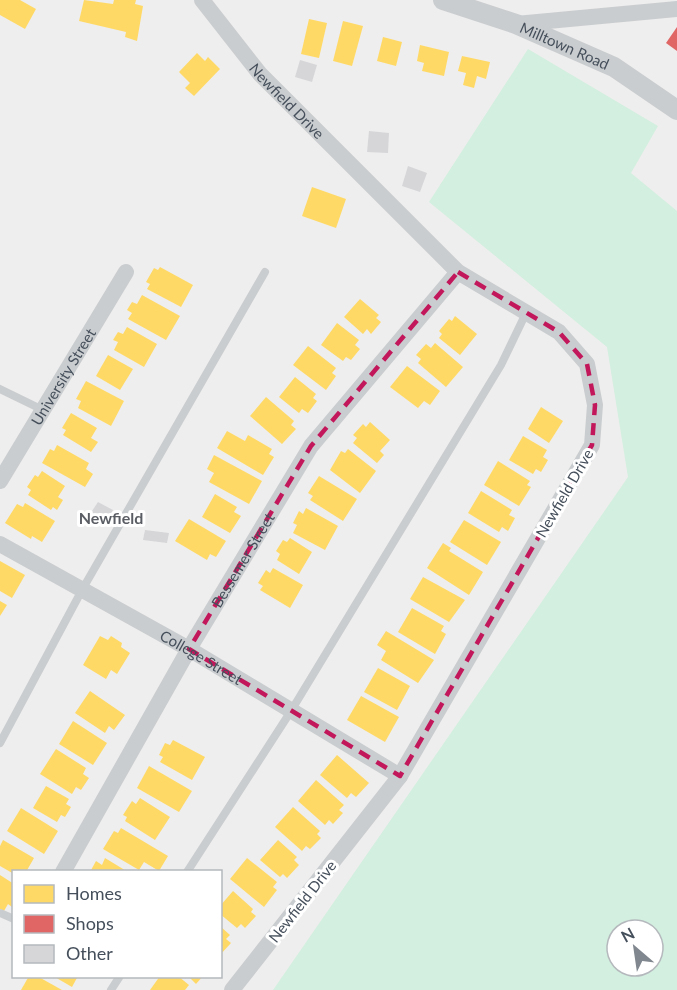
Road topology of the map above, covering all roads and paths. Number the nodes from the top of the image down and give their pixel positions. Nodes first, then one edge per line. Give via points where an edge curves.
1 (202, 0) edge
2 (443, 0) edge
3 (677, 9) edge
4 (516, 24) junction
5 (677, 110) edge
6 (126, 272) dead end
7 (265, 272) dead end
8 (458, 272) junction
9 (526, 313) junction
10 (0, 389) edge
11 (43, 410) junction
12 (0, 481) edge
13 (0, 544) edge
14 (82, 590) junction
15 (189, 650) junction
16 (291, 711) junction
17 (0, 743) edge
18 (400, 776) junction
19 (64, 870) edge
20 (189, 870) edge
21 (232, 990) edge

1 - 8 street, Newfield Drive via 260,74
2 - 4 street, Milltown Road
3 - 4 street
4 - 5 street, Milltown Road via 614,67
6 - 11 street, University Street
7 - 14 lane
8 - 9 street, Newfield Drive
8 - 15 street, Bessemer Street via 311,446
9 - 16 lane via 501,365
9 - 18 street, Newfield Drive via 559,332 587,364 595,405 592,445
10 - 11 lane
11 - 12 street, University Street
13 - 14 street, College Street
14 - 15 street, College Street
14 - 17 lane
15 - 16 street, College Street
15 - 19 street, Bessemer Street
16 - 18 street, College Street
16 - 20 lane
18 - 21 street, Newfield Drive

